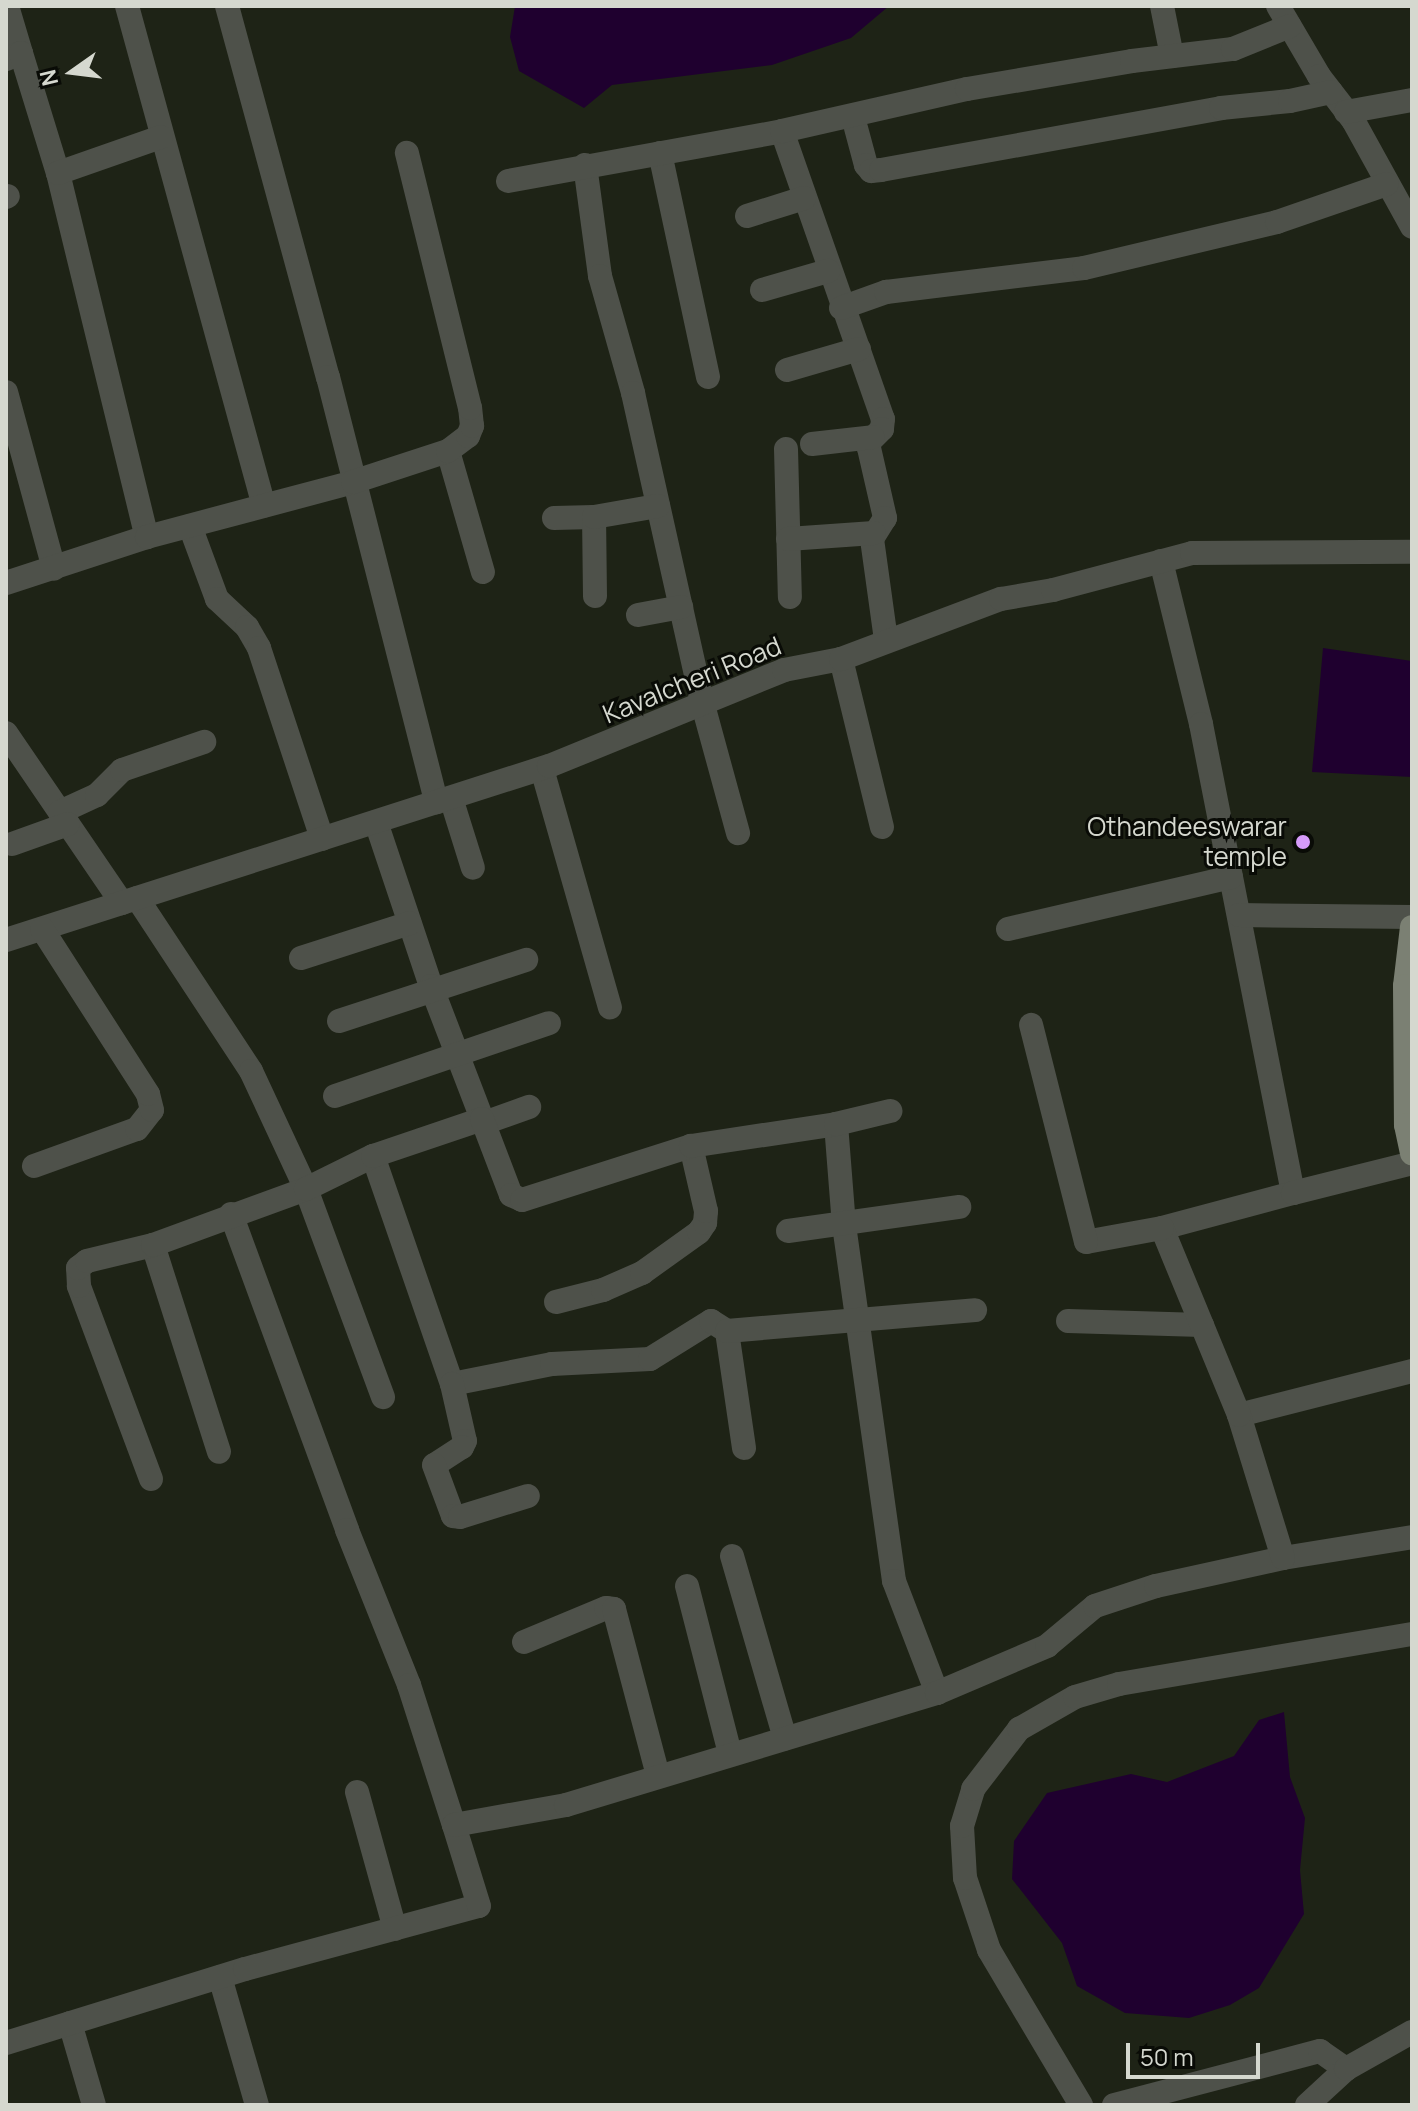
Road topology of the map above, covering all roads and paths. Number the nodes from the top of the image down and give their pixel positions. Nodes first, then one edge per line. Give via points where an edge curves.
1 (7, 6) edge
2 (127, 6) edge
3 (227, 6) edge
4 (1162, 6) edge
5 (1284, 16) edge
6 (13, 56) edge
7 (1172, 56) junction
8 (1331, 92) junction
9 (1412, 100) edge
10 (1346, 112) junction
11 (856, 128) dead end
12 (782, 131) junction
13 (161, 137) junction
14 (407, 153) dead end
15 (660, 153) junction
16 (585, 165) junction
17 (58, 173) junction
18 (508, 181) dead end
19 (1387, 184) junction
20 (804, 198) junction
21 (747, 216) dead end
22 (1412, 227) edge
23 (828, 271) junction
24 (762, 290) dead end
25 (841, 308) junction
26 (859, 349) junction
27 (787, 370) dead end
28 (708, 377) dead end
29 (6, 392) edge
30 (873, 437) junction
31 (812, 444) dead end
32 (786, 449) dead end
33 (448, 451) junction
34 (353, 482) junction
35 (264, 506) junction
36 (658, 506) junction
37 (594, 517) junction
38 (554, 518) dead end
39 (190, 526) junction
40 (874, 533) junction
41 (147, 537) junction
42 (788, 539) junction
43 (1412, 552) edge
44 (1161, 561) junction
45 (54, 569) junction
46 (483, 572) dead end
47 (6, 583) edge
48 (595, 596) dead end
49 (790, 597) dead end
50 (681, 607) junction
51 (638, 615) dead end
52 (886, 640) junction
53 (841, 659) junction
54 (703, 705) junction
55 (6, 733) edge
56 (204, 742) dead end
57 (542, 769) junction
58 (444, 800) junction
59 (64, 818) junction
60 (376, 822) junction
61 (882, 827) dead end
62 (738, 833) dead end
63 (322, 839) junction
64 (12, 844) dead end
65 (473, 868) dead end
66 (1231, 877) junction
67 (130, 900) junction
68 (1239, 915) junction
69 (1412, 917) edge
70 (410, 923) junction
71 (1412, 927) edge
72 (42, 929) junction
73 (1008, 929) dead end
74 (6, 940) edge
75 (301, 958) dead end
76 (526, 960) dead end
77 (1409, 985) edge
78 (433, 991) junction
79 (610, 1007) dead end
80 (339, 1021) dead end
81 (549, 1023) dead end
82 (1031, 1025) dead end
83 (459, 1054) junction
84 (335, 1096) dead end
85 (529, 1107) dead end
86 (890, 1111) dead end
87 (483, 1121) junction
88 (836, 1124) junction
89 (691, 1146) junction
90 (1412, 1153) edge
91 (373, 1156) junction
92 (1412, 1163) edge
93 (34, 1166) dead end
94 (306, 1189) junction
95 (1293, 1193) junction
96 (959, 1207) dead end
97 (231, 1214) junction
98 (844, 1225) junction
99 (1162, 1228) junction
100 (788, 1231) dead end
101 (153, 1245) junction
102 (556, 1302) dead end
103 (975, 1310) dead end
104 (856, 1320) junction
105 (1068, 1321) dead end
106 (1202, 1325) junction
107 (727, 1331) junction
108 (1412, 1371) edge
109 (452, 1384) junction
110 (383, 1397) dead end
111 (1239, 1415) junction
112 (744, 1448) dead end
113 (219, 1452) dead end
114 (151, 1479) dead end
115 (528, 1496) dead end
116 (1412, 1537) edge
117 (732, 1556) dead end
118 (1283, 1558) junction
119 (687, 1586) dead end
120 (1412, 1634) edge
121 (524, 1642) dead end
122 (937, 1693) junction
123 (785, 1738) junction
124 (730, 1754) junction
125 (658, 1775) junction
126 (357, 1792) dead end
127 (454, 1825) junction
128 (395, 1929) junction
129 (220, 1977) junction
130 (70, 2023) junction
131 (1412, 2032) edge
132 (6, 2043) edge
133 (1346, 2069) junction
134 (94, 2105) edge
135 (257, 2105) edge
136 (1081, 2105) edge
137 (1114, 2105) edge
138 (1307, 2105) edge

1 - 6 street
2 - 13 street
3 - 34 street
4 - 7 street
5 - 7 street via 1233,49
5 - 8 street
6 - 17 street
7 - 12 street via 967,89
8 - 10 street
8 - 11 street via 871,171
9 - 10 street
10 - 19 street
12 - 15 street
12 - 20 street
13 - 17 street
13 - 35 street
14 - 33 street via 470,408 468,436
15 - 16 street
15 - 28 street
16 - 18 street
16 - 36 street via 600,276
17 - 41 street
19 - 22 street
19 - 25 street via 1277,222 1084,268 886,292
20 - 21 street
20 - 23 street
23 - 24 street
23 - 25 street
25 - 26 street
26 - 27 street
26 - 30 street via 883,423
29 - 45 street
30 - 31 street
30 - 40 street via 869,448 885,518
32 - 42 street
33 - 34 street
33 - 46 street
34 - 35 street
34 - 58 street
35 - 39 street
36 - 37 street
36 - 50 street
37 - 38 street
37 - 48 street
39 - 41 street
39 - 63 street via 217,599 247,627 259,648
40 - 42 street
40 - 52 street
41 - 45 street
42 - 49 street
43 - 44 street, Kavalcheri Road via 1237,551
44 - 52 street, Kavalcheri Road via 1001,599
44 - 66 street
45 - 47 street
50 - 51 street
50 - 54 street
52 - 53 street, Kavalcheri Road
53 - 54 street, Kavalcheri Road via 784,670
53 - 61 street
54 - 57 street, Kavalcheri Road
54 - 62 street
55 - 59 street
56 - 59 street via 122,770
57 - 58 street, Kavalcheri Road
57 - 79 street
58 - 60 street, Kavalcheri Road
58 - 65 street
59 - 64 street
59 - 67 street
60 - 63 street, Kavalcheri Road
60 - 70 street
63 - 67 street, Kavalcheri Road
66 - 68 street
66 - 73 street
67 - 72 street, Kavalcheri Road
67 - 94 street via 251,1071
68 - 69 street
68 - 95 street
70 - 75 street
70 - 78 street
71 - 77 main road
72 - 74 street, Kavalcheri Road
72 - 93 street via 148,1094 152,1110 137,1129
76 - 78 street
77 - 90 main road via 1406,1125
78 - 80 street
78 - 83 street
81 - 83 street
82 - 99 street via 1086,1242
83 - 84 street
83 - 87 street
85 - 87 street
86 - 88 street
87 - 89 street via 511,1195 522,1200
87 - 91 street
88 - 89 street
88 - 98 street
89 - 102 street via 706,1211 699,1232 642,1273
91 - 94 street
91 - 109 street
92 - 95 street
94 - 97 street
94 - 110 street
95 - 99 street
96 - 98 street
97 - 101 street
97 - 127 street via 409,1685
98 - 100 street
98 - 104 street
99 - 106 street
101 - 113 street
101 - 114 street via 87,1261 77,1276
103 - 104 street
104 - 107 street
104 - 122 street via 894,1581
105 - 106 street
106 - 111 street
107 - 109 street via 711,1321 650,1359 552,1364
107 - 112 street
108 - 111 street
109 - 115 street via 465,1441 434,1465 453,1516
111 - 118 street
116 - 118 street
117 - 123 street
118 - 122 street via 1156,1586 1095,1606 1047,1646
119 - 124 street
120 - 136 street via 1119,1684 1075,1697 1019,1729 973,1789 962,1826 965,1878 989,1950
121 - 125 street via 614,1609
122 - 123 street
123 - 124 street
124 - 125 street
125 - 127 street via 566,1805
126 - 128 street
127 - 128 street via 479,1906
128 - 129 street
129 - 130 street
129 - 135 street
130 - 132 street
130 - 134 street
131 - 133 street
133 - 137 street via 1320,2051
133 - 138 street

